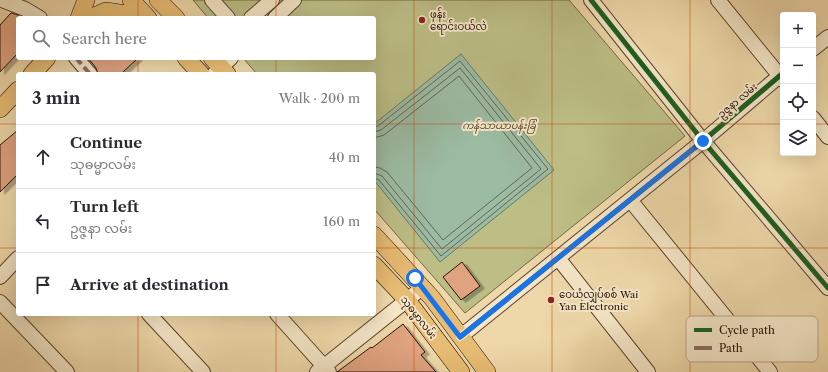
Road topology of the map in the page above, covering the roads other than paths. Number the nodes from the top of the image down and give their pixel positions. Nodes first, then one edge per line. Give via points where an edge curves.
1 (2, 0) edge
2 (86, 0) edge
3 (100, 0) edge
4 (131, 0) edge
5 (158, 0) edge
6 (170, 0) edge
7 (212, 0) edge
8 (272, 0) edge
9 (294, 0) edge
10 (591, 0) edge
11 (718, 0) edge
12 (37, 16) edge
13 (80, 16) edge
14 (85, 16) edge
15 (95, 16) edge
16 (139, 16) edge
17 (146, 16) edge
18 (174, 16) edge
19 (175, 16) edge
20 (226, 16) edge
21 (253, 16) edge
22 (277, 16) edge
23 (828, 37) edge
24 (814, 48) edge
25 (45, 60) edge
26 (78, 60) edge
27 (188, 60) edge
28 (34, 72) edge
29 (88, 72) edge
30 (199, 72) edge
31 (780, 74) edge
32 (780, 78) edge
33 (16, 92) edge
34 (0, 110) edge
35 (815, 120) edge
36 (828, 137) edge
37 (703, 141) junction
38 (630, 200) junction
39 (376, 237) edge
40 (558, 258) junction
41 (16, 260) edge
42 (376, 267) edge
43 (0, 277) edge
44 (422, 288) junction
45 (828, 288) edge
46 (407, 300) junction
47 (0, 302) edge
48 (151, 316) edge
49 (279, 316) edge
50 (724, 316) edge
51 (460, 337) junction
52 (762, 362) edge
53 (324, 370) edge
54 (67, 372) edge
55 (203, 372) edge
56 (462, 372) edge
57 (487, 372) edge
58 (648, 372) edge
59 (770, 372) edge

1 - 12 street
2 - 13 main road
3 - 14 main road
4 - 17 main road
5 - 18 main road
6 - 19 main road
7 - 20 street
8 - 21 street
9 - 22 street
10 - 37 street
11 - 31 street
15 - 16 main road via 106,11
23 - 24 street
25 - 28 main road
26 - 29 street
27 - 30 main road
32 - 37 street, ဥဇ္ဇနာ လမ်း
33 - 34 main road
35 - 36 street
37 - 38 street, ဥဇ္ဇနာ လမ်း
37 - 45 street
38 - 40 street, ဥဇ္ဇနာ လမ်း
38 - 50 street
39 - 44 main road, သုဓမ္မာလမ်း
40 - 51 street, ဥဇ္ဇနာ လမ်း
40 - 58 street
41 - 43 street
42 - 46 main road, သုဓမ္မာလမ်း
44 - 46 street
44 - 51 main road, သုဓမ္မာလမ်း
46 - 53 street
46 - 56 main road, သုဓမ္မာလမ်း
47 - 54 street
48 - 55 street
49 - 53 street
51 - 57 main road, သုဓမ္မာလမ်း
52 - 59 street

